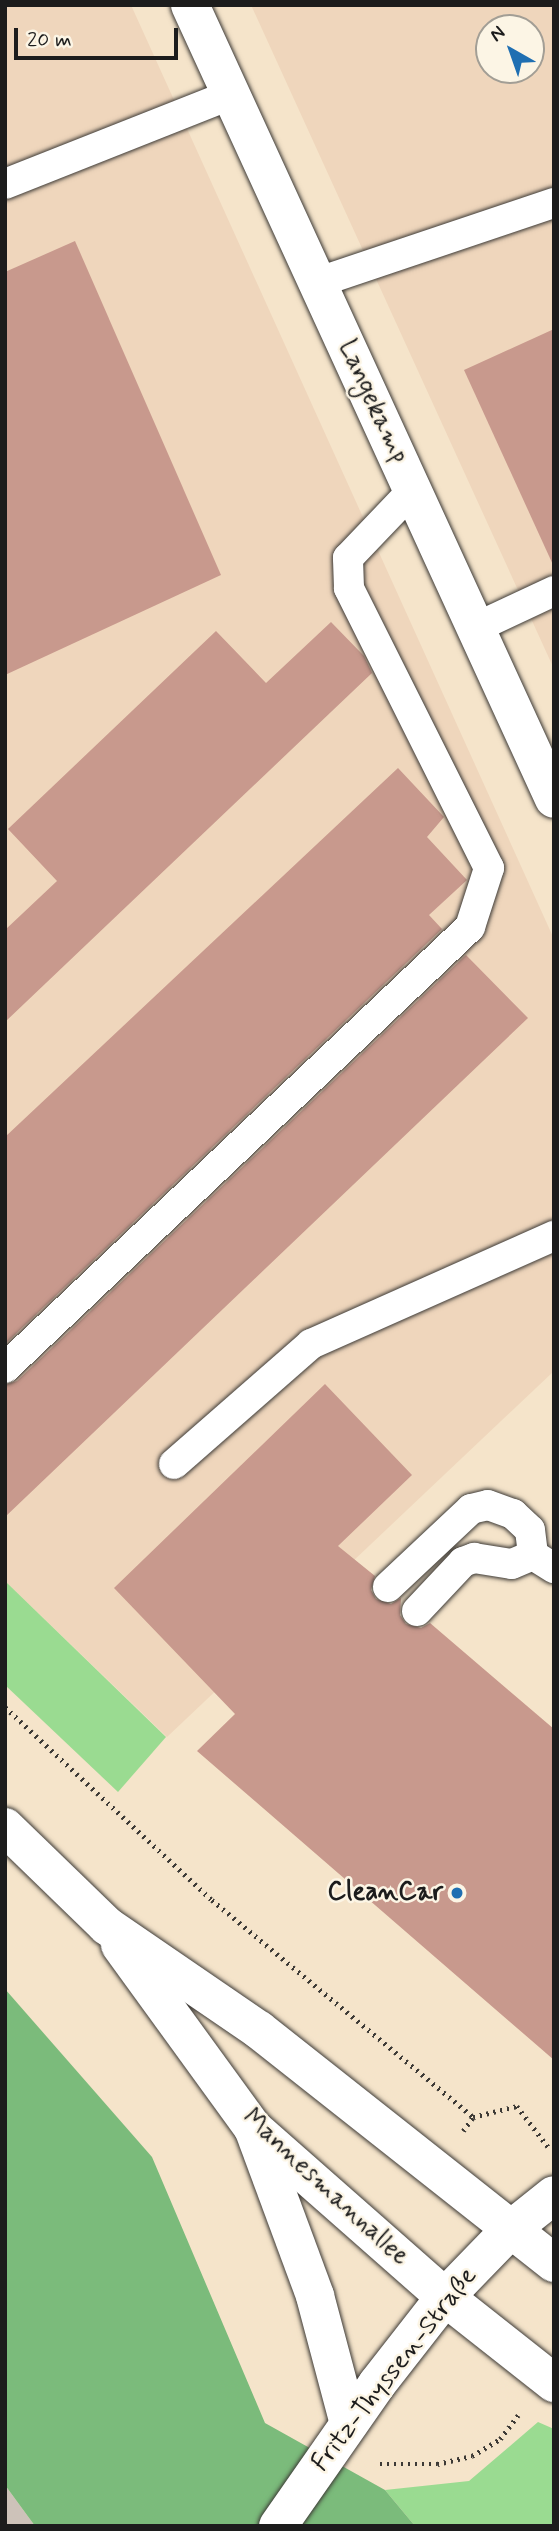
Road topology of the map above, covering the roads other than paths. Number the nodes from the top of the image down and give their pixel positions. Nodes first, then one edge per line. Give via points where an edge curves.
1 (190, 5) edge
2 (230, 95) junction
3 (5, 184) edge
4 (554, 203) edge
5 (316, 283) junction
6 (412, 491) junction
7 (554, 591) edge
8 (475, 628) junction
9 (554, 799) edge
10 (554, 1236) edge
11 (5, 1368) edge
12 (174, 1464) dead end
13 (543, 1561) edge
14 (388, 1587) dead end
15 (417, 1611) dead end
16 (5, 1828) edge
17 (107, 1926) junction
18 (253, 2128) junction
19 (554, 2195) edge
20 (510, 2230) junction
21 (554, 2263) edge
22 (445, 2297) junction
23 (549, 2380) edge
24 (349, 2424) junction
25 (278, 2526) edge

1 - 2 street, Langekamp
2 - 3 lane
2 - 5 street, Langekamp
4 - 5 lane
5 - 6 street, Langekamp
6 - 8 street, Langekamp
6 - 11 lane via 348,558 349,589 489,868 470,927
7 - 8 lane
8 - 9 street, Langekamp
10 - 12 lane via 311,1344
13 - 14 lane via 530,1530 513,1514 488,1505 471,1509
13 - 15 lane via 512,1564 474,1558 463,1562
16 - 17 street, Mannesmannallee
17 - 18 street, Mannesmannallee via 203,2065
17 - 20 street, Mannesmannallee via 260,2030
18 - 22 street, Mannesmannallee
18 - 24 street via 315,2296
19 - 20 street, Fritz-Thyssen-Straße
20 - 21 street, Mannesmannallee
20 - 22 street, Fritz-Thyssen-Straße
22 - 23 street, Mannesmannallee
22 - 24 street, Fritz-Thyssen-Straße
24 - 25 street, Fritz-Thyssen-Straße

